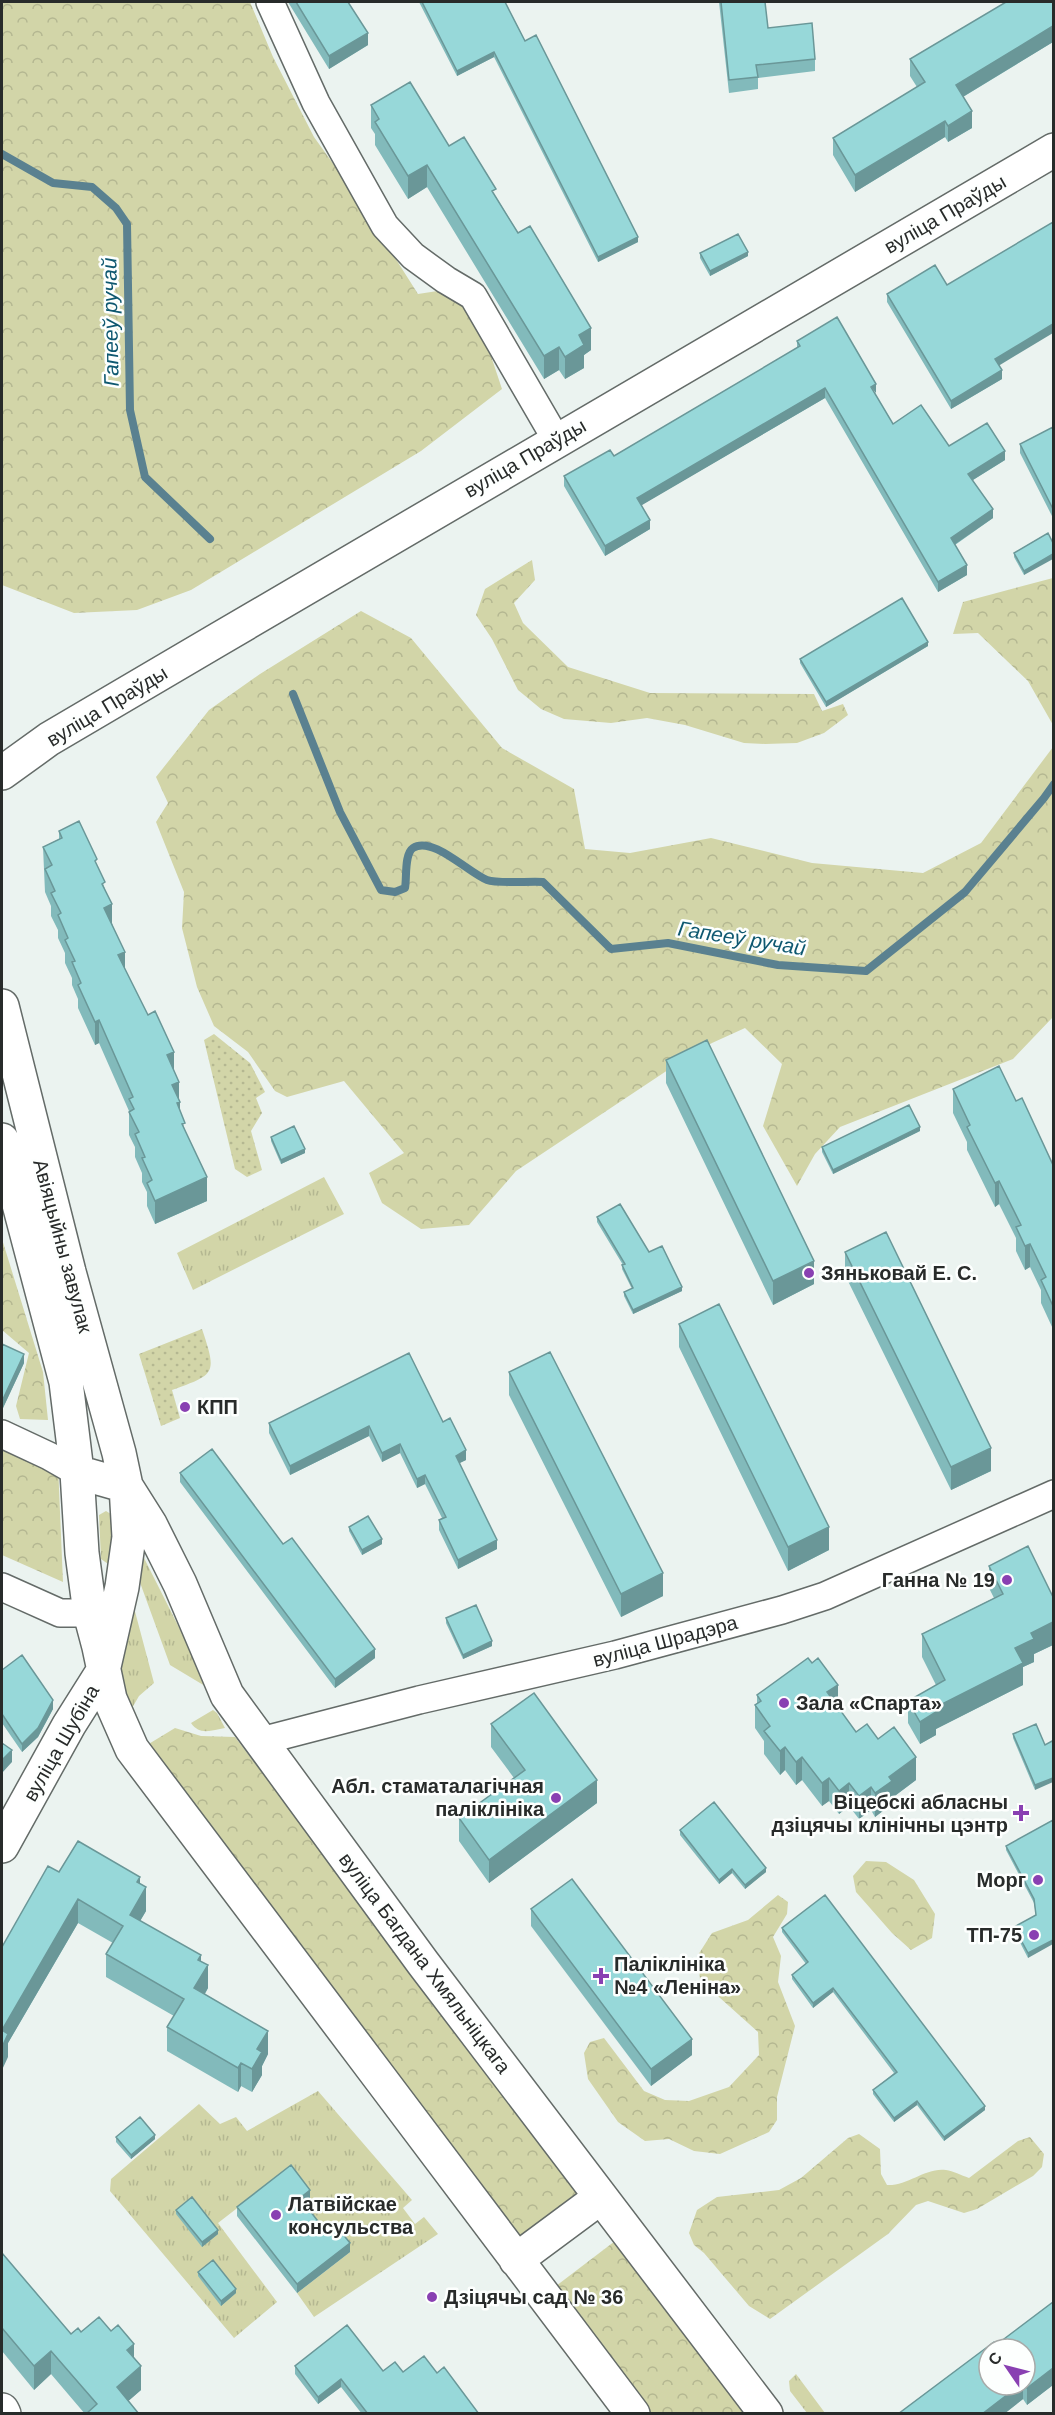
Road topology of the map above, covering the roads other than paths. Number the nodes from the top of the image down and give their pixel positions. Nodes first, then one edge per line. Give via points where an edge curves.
1 (270, 2) edge
2 (1053, 150) edge
3 (556, 439) junction
4 (2, 773) edge
5 (2, 1006) edge
6 (2, 1140) edge
7 (2, 1434) edge
8 (77, 1472) junction
9 (126, 1486) junction
10 (1053, 1494) edge
11 (2, 1587) edge
12 (90, 1613) junction
13 (103, 1671) junction
14 (261, 1741) junction
15 (2, 1846) edge
16 (601, 2197) junction
17 (516, 2260) junction
18 (2, 2410) edge
19 (4, 2414) edge
20 (633, 2414) edge
21 (766, 2414) edge

1 - 3 street via 316,103 386,226 413,256 473,296
2 - 3 street, вуліца Праўды
3 - 4 street, вуліца Праўды via 49,739
5 - 9 street, Авіяцыйны завулак
6 - 8 street, Авіяцыйны завулак via 66,1382
7 - 8 street
8 - 9 street
8 - 12 street
9 - 13 street via 129,1537
9 - 14 street, вуліца Багдана Хмяльніцкага via 180,1584 227,1695
10 - 14 street, вуліца Шрадэра via 825,1596 782,1610
11 - 12 street via 60,1612
12 - 13 street
13 - 15 street, вуліца Шубіна
13 - 17 street via 110,1699 132,1749
14 - 16 street, вуліца Багдана Хмяльніцкага
16 - 17 street
16 - 21 street, вуліца Багдана Хмяльніцкага
17 - 20 street
18 - 19 street

